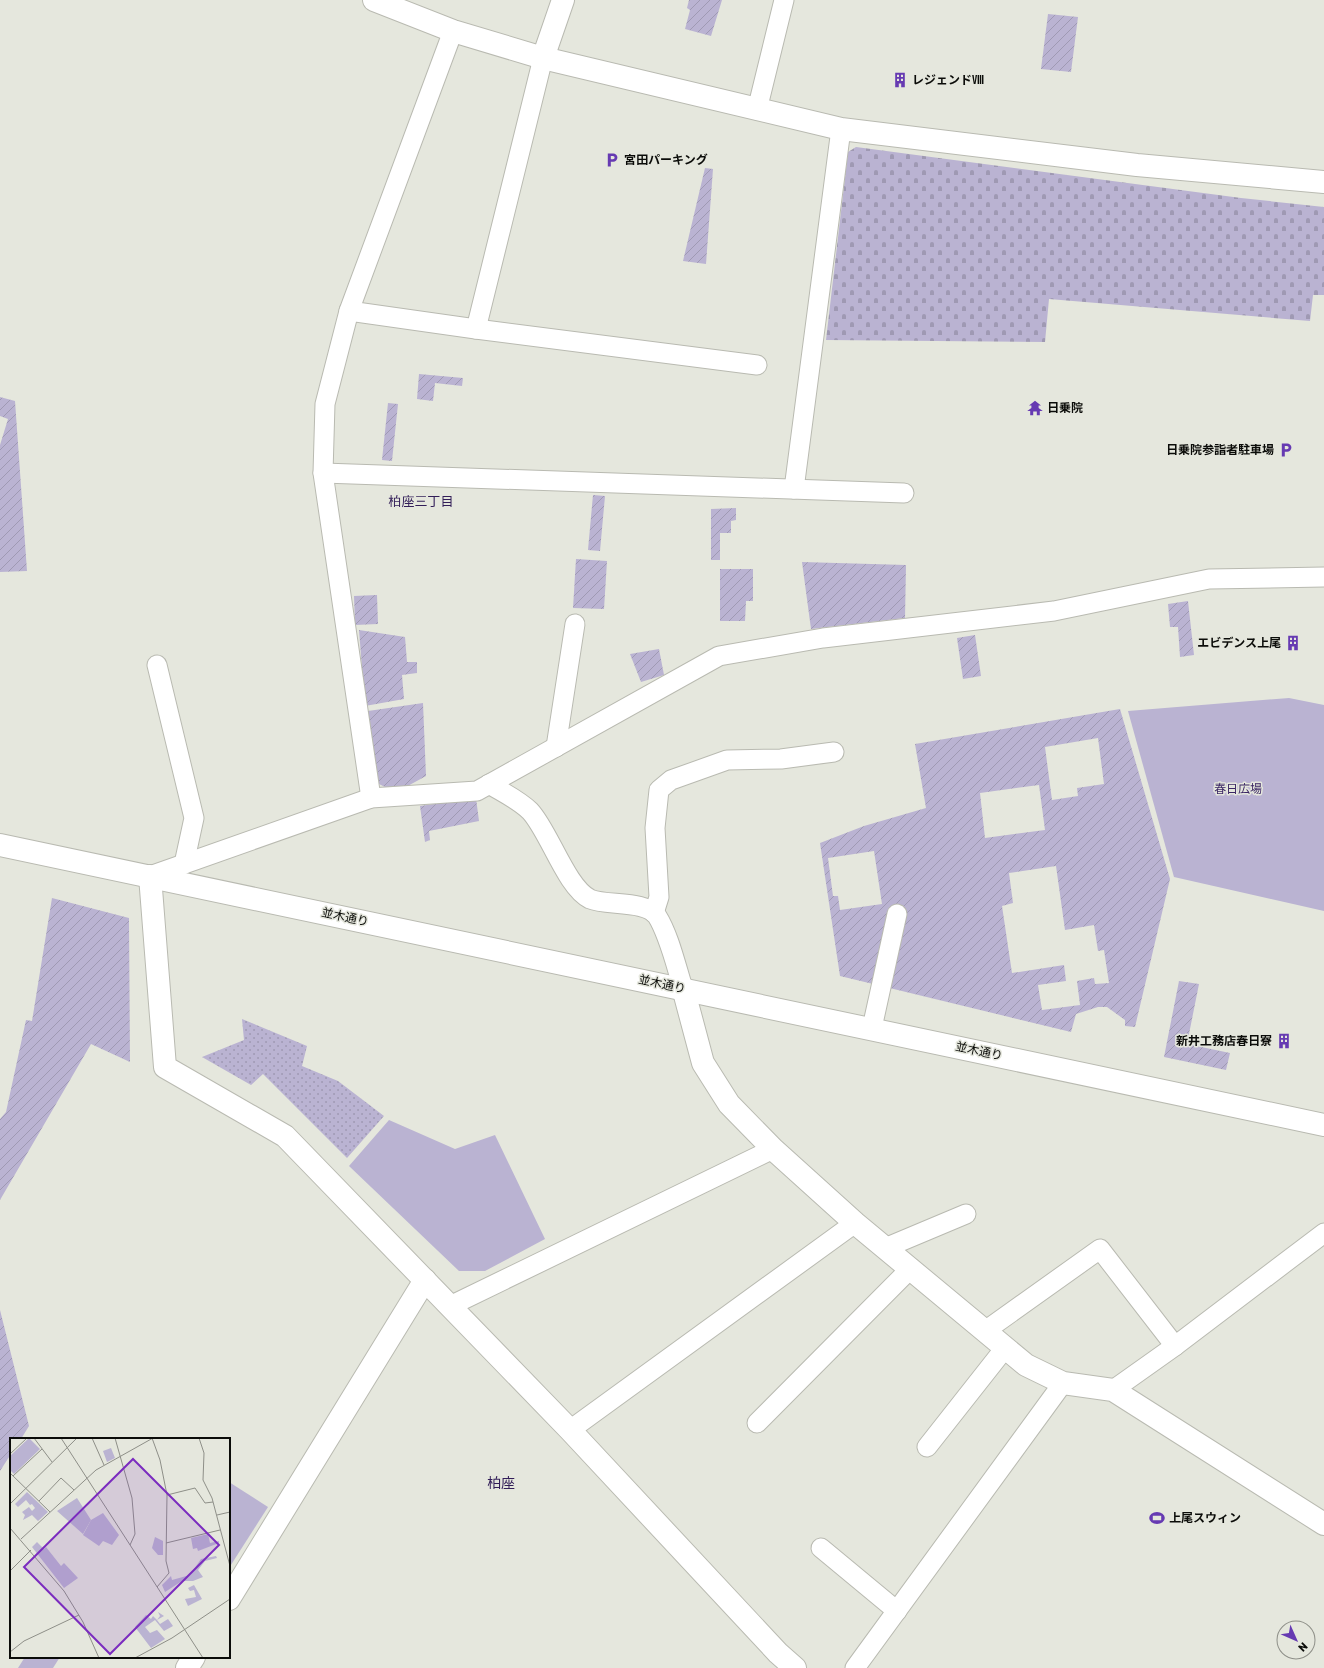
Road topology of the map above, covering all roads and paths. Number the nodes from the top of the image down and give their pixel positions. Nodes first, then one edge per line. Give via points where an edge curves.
1 (374, 0) edge
2 (563, 0) edge
3 (784, 0) edge
4 (411, 7) edge
5 (453, 31) junction
6 (542, 58) junction
7 (756, 110) junction
8 (841, 129) junction
9 (1324, 182) edge
10 (349, 311) junction
11 (476, 329) junction
12 (757, 365) dead end
13 (323, 473) junction
14 (794, 489) junction
15 (904, 493) dead end
16 (1324, 577) edge
17 (575, 624) dead end
18 (158, 665) dead end
19 (556, 747) junction
20 (834, 752) dead end
21 (489, 784) junction
22 (371, 798) junction
23 (0, 845) edge
24 (184, 864) junction
25 (150, 876) junction
26 (654, 913) junction
27 (897, 914) dead end
28 (682, 988) junction
29 (872, 1028) junction
30 (1324, 1124) edge
31 (773, 1149) junction
32 (966, 1214) dead end
33 (855, 1223) junction
34 (1324, 1233) edge
35 (885, 1248) junction
36 (911, 1268) junction
37 (425, 1280) junction
38 (450, 1306) junction
39 (988, 1333) junction
40 (1175, 1346) junction
41 (1005, 1348) junction
42 (1063, 1383) junction
43 (1113, 1390) junction
44 (757, 1423) dead end
45 (570, 1430) junction
46 (927, 1448) dead end
47 (1324, 1524) edge
48 (821, 1548) dead end
49 (230, 1598) edge
50 (897, 1611) junction
51 (193, 1658) edge
52 (774, 1660) edge
53 (187, 1668) edge
54 (795, 1668) edge
55 (855, 1668) edge

1 - 4 street
2 - 6 street
3 - 7 lane
4 - 5 street
5 - 6 street
5 - 10 lane
6 - 7 street
6 - 11 lane
7 - 8 street
8 - 9 street via 1137,165
8 - 14 lane
10 - 11 lane
10 - 13 lane via 325,404
11 - 12 lane
13 - 14 lane
13 - 22 lane
14 - 15 lane
16 - 19 lane via 1209,579 1054,610 823,638 719,656
17 - 19 lane
18 - 24 lane via 194,818
19 - 21 lane
20 - 26 lane via 780,759 727,760 671,780 659,790 655,828 659,897
21 - 22 lane via 477,791
21 - 26 lane via 530,811 578,889 590,899 646,908
22 - 24 lane
23 - 25 street, 並木通り
24 - 25 lane
25 - 28 street, 並木通り
25 - 37 street via 165,1067 285,1136
26 - 28 lane via 669,942
27 - 29 lane
28 - 29 street, 並木通り
28 - 31 street via 703,1063 730,1104
29 - 30 street, 並木通り
31 - 33 street
31 - 38 lane
32 - 35 lane
33 - 35 street
33 - 45 lane
34 - 40 lane
35 - 36 street
36 - 39 street
36 - 44 lane
37 - 38 street
37 - 49 street
38 - 45 street
39 - 40 lane via 992,1326 1100,1249
39 - 41 street
40 - 43 lane
41 - 42 street via 1026,1365
41 - 46 lane
42 - 43 street
42 - 50 lane
43 - 47 street
45 - 52 street
48 - 50 lane
50 - 55 lane
51 - 53 street
52 - 54 street

